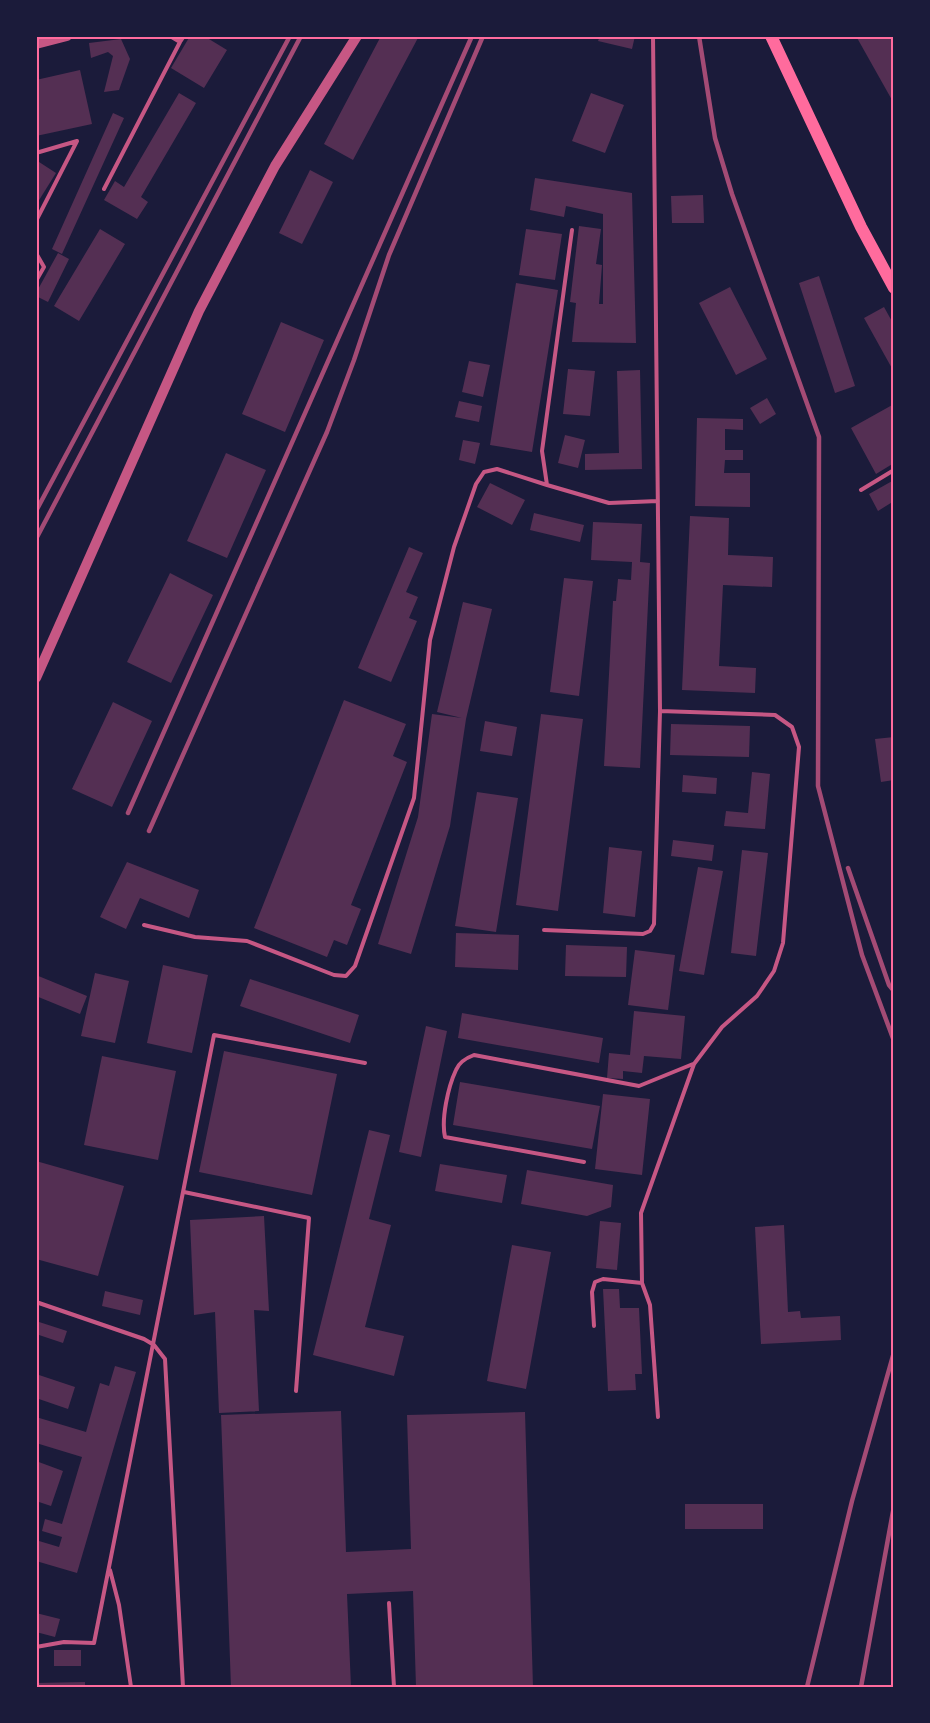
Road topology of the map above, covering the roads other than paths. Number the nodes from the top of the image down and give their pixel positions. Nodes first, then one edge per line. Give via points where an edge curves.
1 (67, 36) edge
2 (170, 36) edge
3 (184, 36) edge
4 (357, 36) edge
5 (653, 36) edge
6 (771, 36) edge
7 (180, 42) junction
8 (36, 44) edge
9 (36, 153) edge
10 (104, 189) dead end
11 (36, 221) edge
12 (572, 230) dead end
13 (36, 253) edge
14 (36, 281) edge
15 (894, 288) edge
16 (894, 470) edge
17 (548, 485) junction
18 (861, 490) dead end
19 (658, 501) junction
20 (36, 678) edge
21 (660, 711) junction
22 (144, 926) dead end
23 (544, 930) dead end
24 (365, 1064) dead end
25 (694, 1064) junction
26 (584, 1162) dead end
27 (184, 1192) junction
28 (642, 1283) junction
29 (36, 1302) edge
30 (594, 1326) dead end
31 (154, 1345) junction
32 (296, 1391) dead end
33 (658, 1417) dead end
34 (110, 1566) junction
35 (389, 1603) dead end
36 (36, 1647) edge
37 (131, 1687) edge
38 (183, 1687) edge
39 (394, 1687) edge

1 - 8 street
2 - 7 lane
3 - 7 lane
4 - 20 street via 274,166 199,311
5 - 19 lane
6 - 15 main road
7 - 10 lane
9 - 11 lane via 77,141
12 - 17 lane via 542,451
13 - 14 lane via 44,267
16 - 18 lane
17 - 19 lane via 609,503
17 - 22 lane via 497,469 484,472 476,484 454,547 430,640 414,798 355,966 346,976 334,975 247,941 195,938
19 - 21 lane
21 - 23 lane via 654,924 643,934
21 - 25 lane via 775,715 792,727 798,747 783,943 774,971 757,996 722,1027
24 - 27 lane via 214,1035
25 - 26 lane via 639,1086 474,1055 463,1060 447,1102 445,1137
25 - 28 lane via 641,1213
27 - 31 lane
27 - 32 lane via 309,1218
28 - 30 lane via 603,1279 595,1282
28 - 33 lane via 650,1305
29 - 31 lane
31 - 34 lane
31 - 38 lane via 165,1359
34 - 36 lane via 94,1643 64,1642
34 - 37 lane
35 - 39 lane

